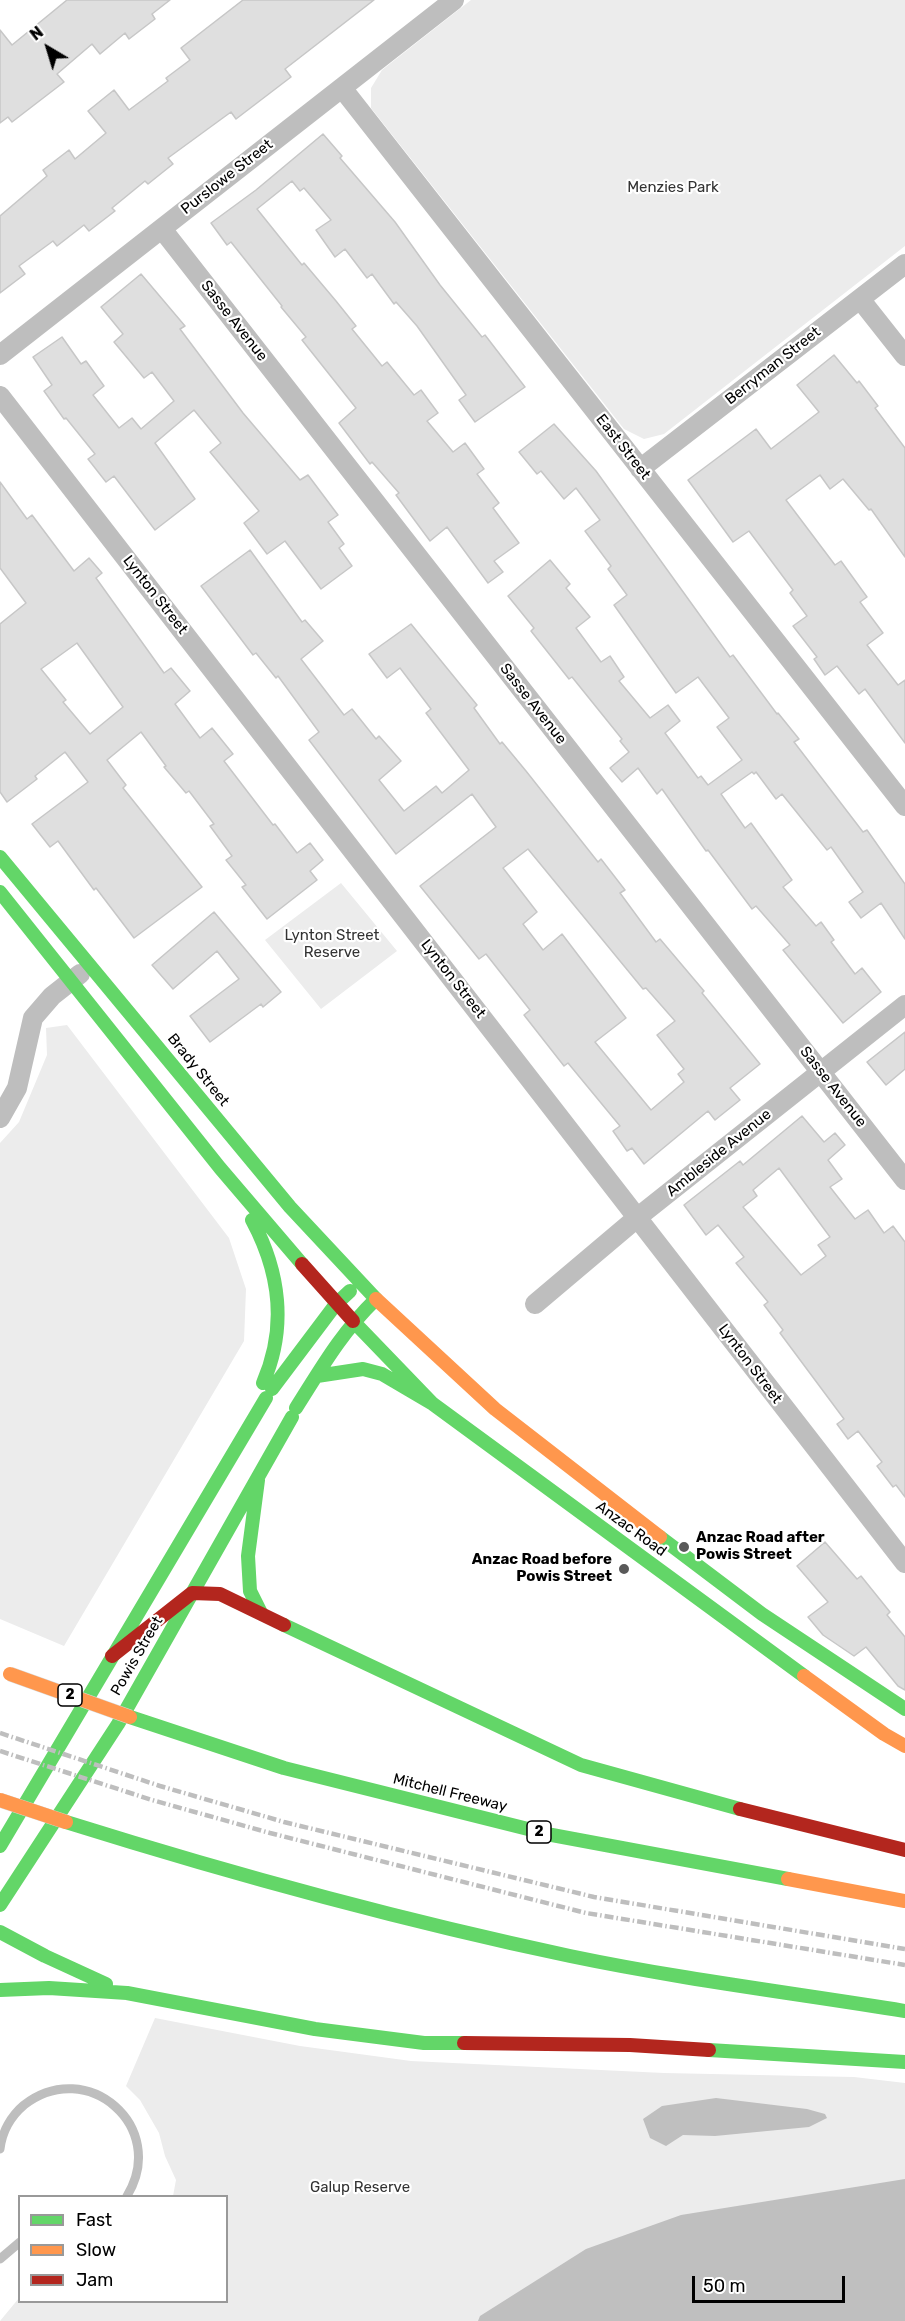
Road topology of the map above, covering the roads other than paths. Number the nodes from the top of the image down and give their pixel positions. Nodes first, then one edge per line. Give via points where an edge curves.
1 (454, 0) edge
2 (342, 88) junction
3 (162, 229) junction
4 (905, 264) edge
5 (860, 298) junction
6 (0, 355) edge
7 (905, 356) edge
8 (0, 396) edge
9 (640, 469) junction
10 (905, 806) edge
11 (0, 857) edge
12 (0, 892) edge
13 (92, 966) junction
14 (71, 981) junction
15 (905, 1005) edge
16 (821, 1071) junction
17 (0, 1118) edge
18 (905, 1180) edge
19 (235, 1186) junction
20 (638, 1217) junction
21 (359, 1283) junction
22 (376, 1299) junction
23 (336, 1304) junction
24 (535, 1304) dead end
25 (353, 1321) junction
26 (317, 1376) junction
27 (265, 1391) junction
28 (434, 1404) junction
29 (258, 1480) junction
30 (905, 1563) edge
31 (192, 1593) junction
32 (261, 1613) junction
33 (112, 1656) junction
34 (5, 1672) edge
35 (905, 1709) edge
36 (905, 1746) edge
37 (0, 1800) edge
38 (0, 1846) edge
39 (905, 1850) edge
40 (905, 1901) edge
41 (0, 1905) edge
42 (0, 1932) edge
43 (0, 1990) edge
44 (127, 1993) junction
45 (905, 2011) edge
46 (905, 2061) edge
47 (0, 2149) edge
48 (127, 2195) edge
49 (18, 2244) edge
50 (0, 2259) edge

1 - 2 street, Purslowe Street
2 - 3 street, Purslowe Street
2 - 9 street, East Street
3 - 6 street, Purslowe Street
3 - 16 street, Sasse Avenue
4 - 5 street, Berryman Street
5 - 7 street
5 - 9 street, Berryman Street
8 - 20 street, Lynton Street
9 - 10 street, East Street
11 - 13 main road, Brady Street via 49,920
12 - 14 main road
13 - 14 street
13 - 21 main road, Brady Street via 289,1207
14 - 17 street via 33,1018 17,1088
14 - 19 main road
15 - 16 street, Ambleside Avenue
16 - 18 street, Sasse Avenue
16 - 20 street, Ambleside Avenue
19 - 23 main road
19 - 27 main road via 261,1234 277,1286 276,1346
20 - 24 street, Ambleside Avenue
20 - 30 street, Lynton Street
21 - 22 main road, Brady Street
21 - 23 main road, Powis Street
22 - 25 main road, Powis Street
22 - 35 main road, Anzac Road via 495,1409 601,1493 762,1614
23 - 25 main road
23 - 27 main road, Powis Street
25 - 26 main road, Powis Street
25 - 28 main road, Anzac Road
26 - 28 main road via 363,1369 382,1374
26 - 29 main road, Powis Street
27 - 33 main road, Powis Street via 248,1427
28 - 36 main road, Anzac Road
29 - 31 main road, Powis Street
29 - 32 main road via 248,1556 250,1591
31 - 32 main road via 220,1594
31 - 33 main road
31 - 41 main road, Powis Street via 117,1724
32 - 39 main road via 581,1765 767,1817
33 - 38 main road, Powis Street
34 - 40 main road, Mitchell Freeway / 2, bridge via 284,1768 552,1836
37 - 45 main road, bridge via 346,1904 571,1956 746,1988
42 - 44 main road
43 - 44 main road via 49,1988
44 - 46 main road via 315,2030 424,2043 630,2045
47 - 48 lane via 8,2123 32,2100 63,2088 98,2095 123,2114 136,2137 139,2165
49 - 50 lane

